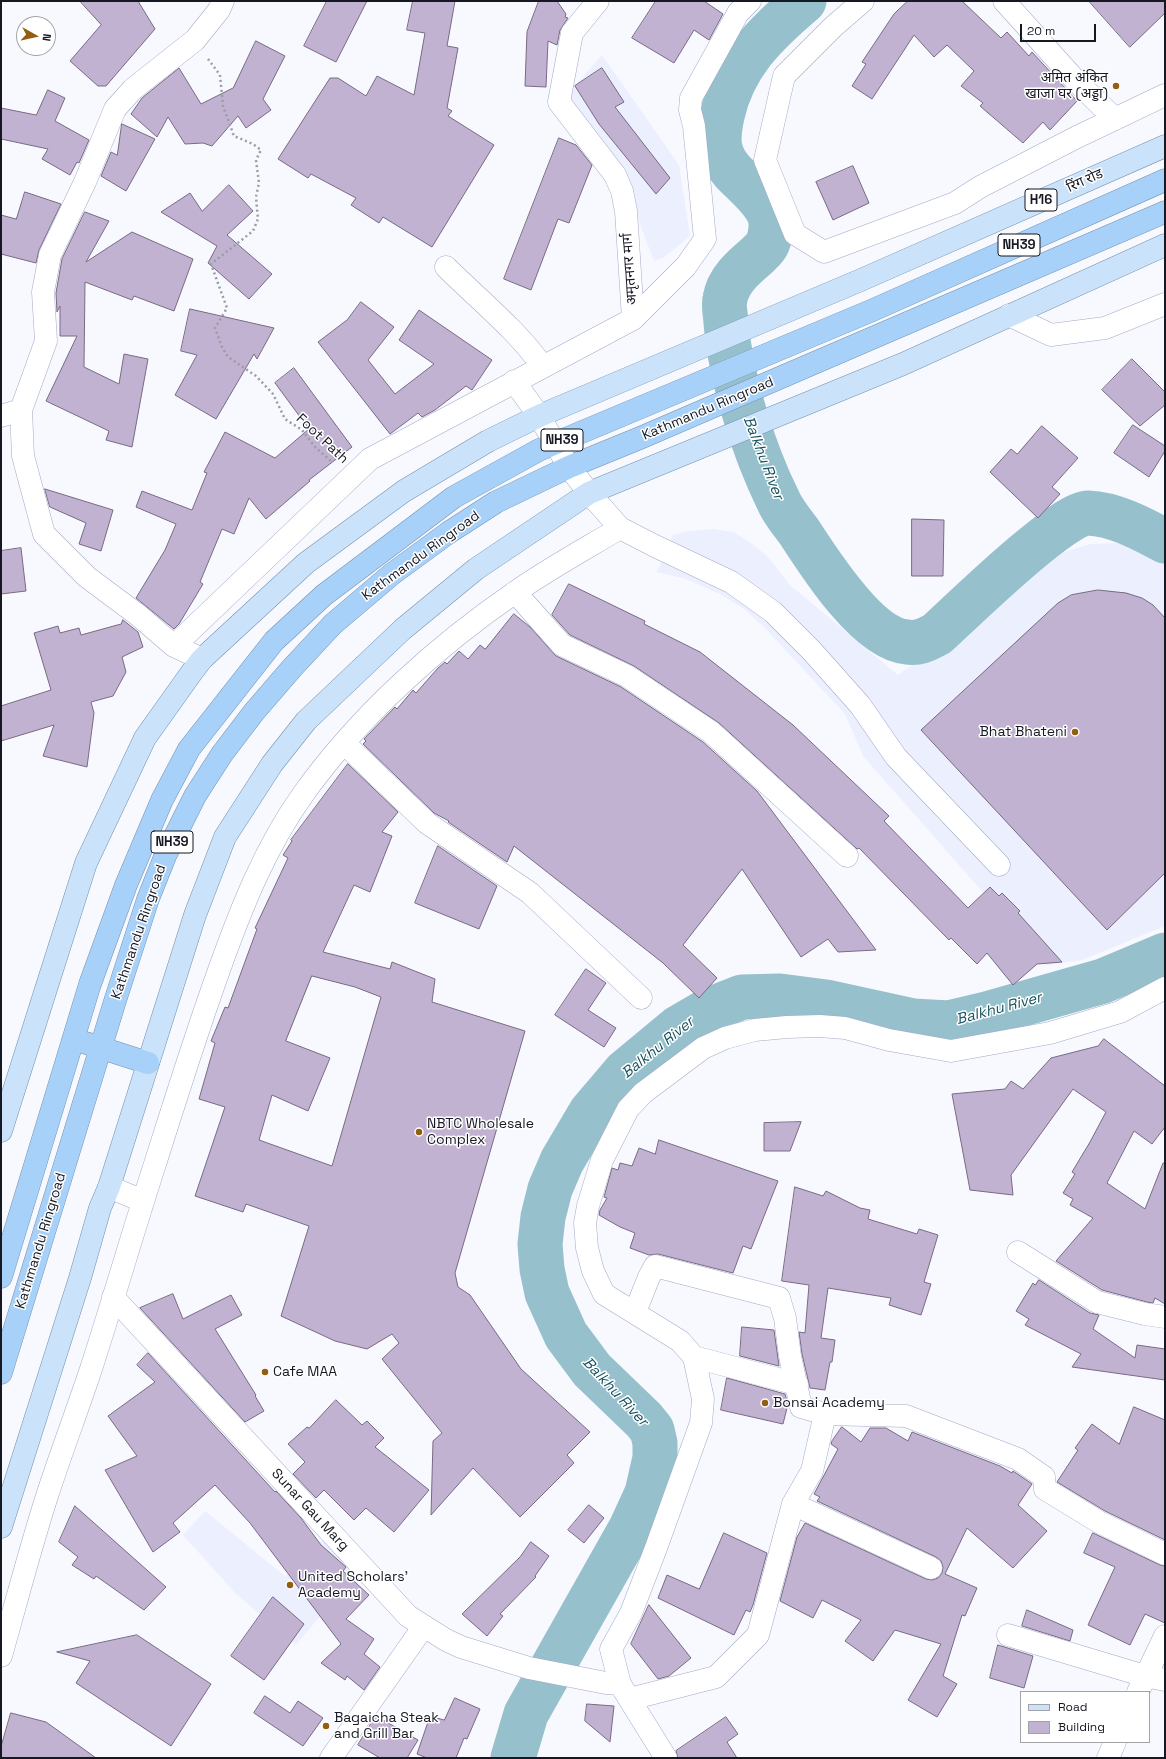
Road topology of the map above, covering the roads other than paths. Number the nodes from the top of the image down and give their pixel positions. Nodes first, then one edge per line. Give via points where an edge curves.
1 (223, 1) edge
2 (598, 1) edge
3 (750, 1) edge
4 (863, 1) edge
5 (1004, 1) edge
6 (1165, 95) edge
7 (1115, 119) junction
8 (1165, 146) edge
9 (1165, 180) edge
10 (1165, 212) edge
11 (1165, 245) edge
12 (446, 267) dead end
13 (1165, 304) edge
14 (1009, 315) junction
15 (633, 319) junction
16 (542, 366) junction
17 (514, 381) junction
18 (11, 413) edge
19 (539, 416) junction
20 (555, 444) junction
21 (569, 467) junction
22 (589, 493) junction
23 (620, 528) junction
24 (515, 592) junction
25 (174, 646) junction
26 (202, 659) junction
27 (344, 743) junction
28 (847, 856) dead end
29 (1000, 865) dead end
30 (1165, 988) edge
31 (642, 998) dead end
32 (74, 1039) junction
33 (101, 1048) junction
34 (148, 1063) junction
35 (1, 1131) edge
36 (108, 1187) junction
37 (143, 1202) junction
38 (1018, 1252) dead end
39 (1, 1277) edge
40 (114, 1297) junction
41 (635, 1312) junction
42 (1165, 1317) edge
43 (694, 1357) junction
44 (1, 1373) edge
45 (797, 1384) junction
46 (825, 1414) junction
47 (793, 1504) junction
48 (1, 1527) edge
49 (1165, 1554) edge
50 (931, 1568) dead end
51 (424, 1626) junction
52 (1008, 1635) dead end
53 (1165, 1636) edge
54 (1, 1656) edge
55 (1149, 1683) edge
56 (619, 1689) junction
57 (1115, 1743) edge
58 (331, 1758) edge
59 (666, 1758) edge
60 (1108, 1758) edge

1 - 18 street via 195,40 133,89 116,109 50,255 43,292 46,341
2 - 15 street, अमृतनगर मार्ग via 572,33 559,102 616,175 622,191 626,211
3 - 15 street via 738,13 691,98 690,110 694,126 704,239 686,266
4 - 7 street via 784,76 765,160 796,234 824,252 955,203 980,187
5 - 7 street via 1077,82
6 - 7 street
8 - 19 main road, रिंग रोड / H16 via 861,280
9 - 20 highway, Kathmandu Ringroad / NH39 via 873,310
10 - 21 highway, Kathmandu Ringroad / NH39
11 - 14 main road
12 - 16 street via 535,355
13 - 14 street via 1105,328 1051,335
14 - 22 main road via 903,364
15 - 16 street, अमृतनगर मार्ग
16 - 17 street, अमृतनगर मार्ग
17 - 19 street
17 - 25 street, अमृतनगर मार्ग via 370,459
18 - 25 street via 44,534 86,578 138,615
19 - 20 street
19 - 26 main road, रिंग रोड via 488,441 404,491 306,564
20 - 21 street
20 - 32 highway, Kathmandu Ringroad / NH39 via 539,450 454,497 324,595 264,653 189,749 162,800 126,885 90,984
21 - 22 street
21 - 33 highway, Kathmandu Ringroad / NH39 via 496,502 392,574 333,624 254,712 222,754 195,796 166,854 148,899
22 - 23 street
22 - 34 main road via 476,569 403,629 306,721 272,764 225,837 195,915
23 - 24 street
23 - 29 street via 731,582 773,612 811,650 860,706 896,757
24 - 27 street via 435,654
24 - 28 street via 562,645 627,676 711,732
25 - 26 street
26 - 35 main road, रिंग रोड via 145,738 86,863
27 - 31 street via 427,823 530,894
27 - 37 street via 291,812 248,894 212,989
30 - 41 street via 1120,1012 1050,1033 951,1051 845,1028 820,1026 755,1030 725,1038 703,1048 643,1093 628,1109 602,1160 588,1206 585,1223 587,1248 593,1271 604,1294
32 - 33 highway
32 - 39 highway, Kathmandu Ringroad / NH39
33 - 34 highway
33 - 44 highway, Kathmandu Ringroad / NH39
34 - 36 main road
36 - 37 street
36 - 48 main road
37 - 40 street
38 - 42 street via 1097,1302
40 - 51 street, Sunar Gau Marg via 408,1616
40 - 54 street via 47,1498
41 - 43 street via 680,1341
41 - 45 street via 655,1266 779,1298
43 - 45 street
43 - 56 street via 703,1399 700,1423 642,1584 612,1649
45 - 46 street via 801,1407
46 - 47 street via 812,1471
46 - 49 street via 906,1416 1018,1459 1044,1476 1045,1489 1099,1522
47 - 50 street
47 - 56 street via 758,1635 716,1677
51 - 56 street, Sunar Gau Marg via 461,1647 530,1668
51 - 58 street
52 - 55 street
53 - 55 street
56 - 59 street
57 - 60 street

